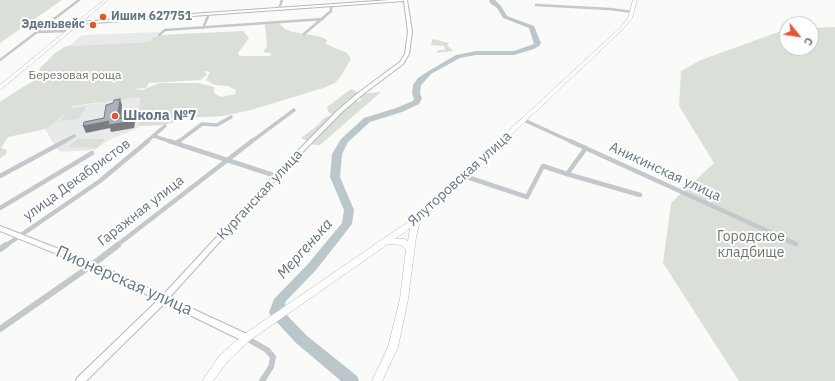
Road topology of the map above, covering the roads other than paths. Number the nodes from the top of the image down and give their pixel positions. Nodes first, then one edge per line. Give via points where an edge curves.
1 (79, 0) edge
2 (106, 0) edge
3 (282, 0) edge
4 (404, 0) edge
5 (635, 0) edge
6 (536, 5) dead end
7 (331, 6) junction
8 (279, 10) junction
9 (633, 12) junction
10 (209, 14) junction
11 (323, 19) junction
12 (79, 23) junction
13 (203, 28) junction
14 (69, 31) junction
15 (37, 32) junction
16 (304, 34) dead end
17 (160, 35) dead end
18 (0, 60) edge
19 (0, 88) edge
20 (294, 110) dead end
21 (231, 117) dead end
22 (524, 120) junction
23 (165, 126) dead end
24 (74, 136) dead end
25 (154, 136) junction
26 (176, 143) junction
27 (586, 148) junction
28 (92, 153) dead end
29 (227, 159) junction
30 (567, 174) junction
31 (0, 176) edge
32 (276, 176) junction
33 (464, 176) junction
34 (640, 196) dead end
35 (0, 208) edge
36 (416, 221) junction
37 (0, 228) edge
38 (20, 236) junction
39 (387, 241) junction
40 (796, 244) dead end
41 (0, 249) edge
42 (410, 249) junction
43 (92, 265) junction
44 (164, 298) junction
45 (0, 330) edge
46 (246, 338) junction
47 (379, 376) edge
48 (80, 381) edge
49 (207, 381) edge
50 (262, 381) edge

1 - 15 street
2 - 12 main road
3 - 8 street
4 - 7 street
4 - 32 street, Курганская улица via 410,32 407,54 402,63 340,111
5 - 9 main road, Ялуторовская улица
6 - 9 street
7 - 8 street
7 - 11 street via 331,11
8 - 10 street
9 - 22 main road, Ялуторовская улица via 622,28
10 - 12 street
10 - 13 street
11 - 13 street
11 - 16 street
12 - 14 main road
13 - 17 street via 165,30
14 - 15 street
14 - 19 main road
15 - 18 street
20 - 29 street, Гаражная улица
21 - 26 street via 217,125 202,124
22 - 27 street, Аникинская улица
22 - 33 main road, Ялуторовская улица
23 - 25 street, улица Декабристов
24 - 31 street
25 - 26 street
25 - 38 street, улица Декабристов via 100,181
26 - 29 street
27 - 30 street
27 - 40 street, Аникинская улица
28 - 35 street
29 - 32 street
29 - 43 street, Гаражная улица
30 - 33 street via 543,166 527,197
30 - 34 street
32 - 44 street, Курганская улица
33 - 36 main road, Ялуторовская улица
36 - 39 main road, Ялуторовская улица
36 - 42 main road
37 - 38 street, Пионерская улица
38 - 41 street, улица Декабристов
38 - 43 street, Пионерская улица
39 - 42 main road via 404,242
39 - 46 main road, Ялуторовская улица
42 - 47 main road via 404,299 393,347
43 - 44 street, Пионерская улица
43 - 45 street, Гаражная улица
44 - 46 street, Пионерская улица
44 - 48 street, Курганская улица
46 - 49 main road, Ялуторовская улица via 224,358
46 - 50 street via 267,350 273,357 271,367

